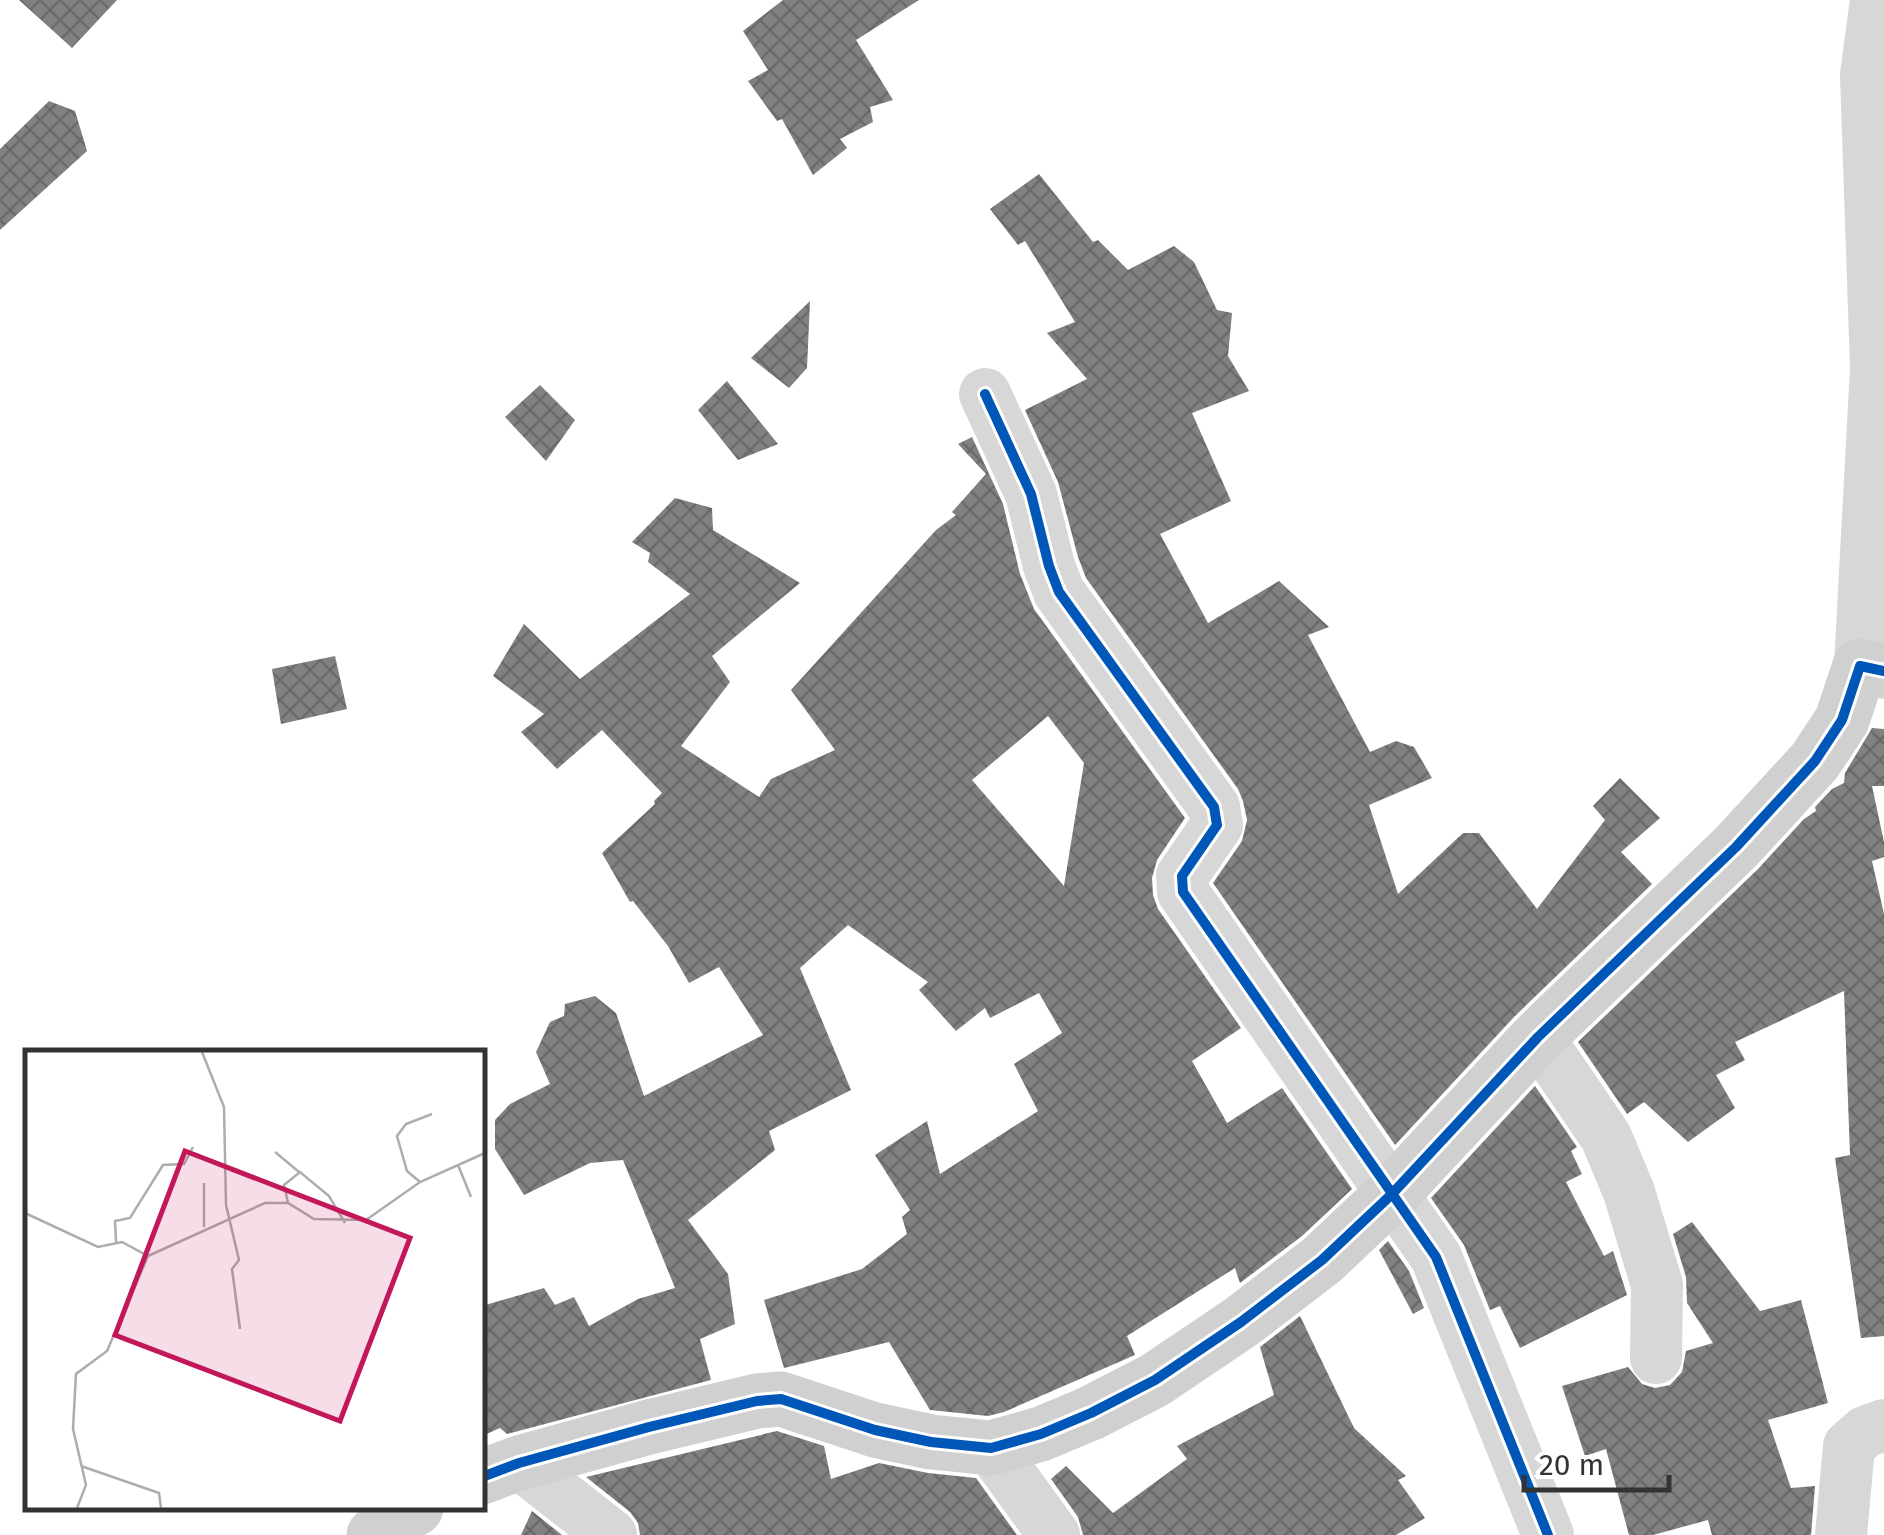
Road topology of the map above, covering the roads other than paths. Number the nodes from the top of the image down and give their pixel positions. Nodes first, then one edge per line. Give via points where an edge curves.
1 (1876, 0) edge
2 (985, 394) dead end
3 (1872, 668) edge
4 (1538, 1037) junction
5 (1391, 1195) junction
6 (1656, 1358) dead end
7 (1884, 1425) edge
8 (991, 1448) junction
9 (500, 1470) edge
10 (413, 1510) edge
11 (374, 1535) edge
12 (611, 1535) edge
13 (1054, 1535) edge
14 (1548, 1535) edge
15 (1841, 1535) edge

1 - 3 street via 1866,76 1876,368
2 - 5 street via 1031,494 1058,592 1214,807 1217,826 1182,876 1183,892
3 - 4 street via 1815,761 1736,847
4 - 5 street
4 - 6 street via 1606,1137 1628,1192 1657,1285
5 - 8 street via 1322,1260 1155,1380 1041,1434
5 - 14 street via 1436,1257
7 - 15 street via 1849,1446
8 - 9 street via 876,1430 781,1399
8 - 13 street
9 - 12 street
10 - 11 street

